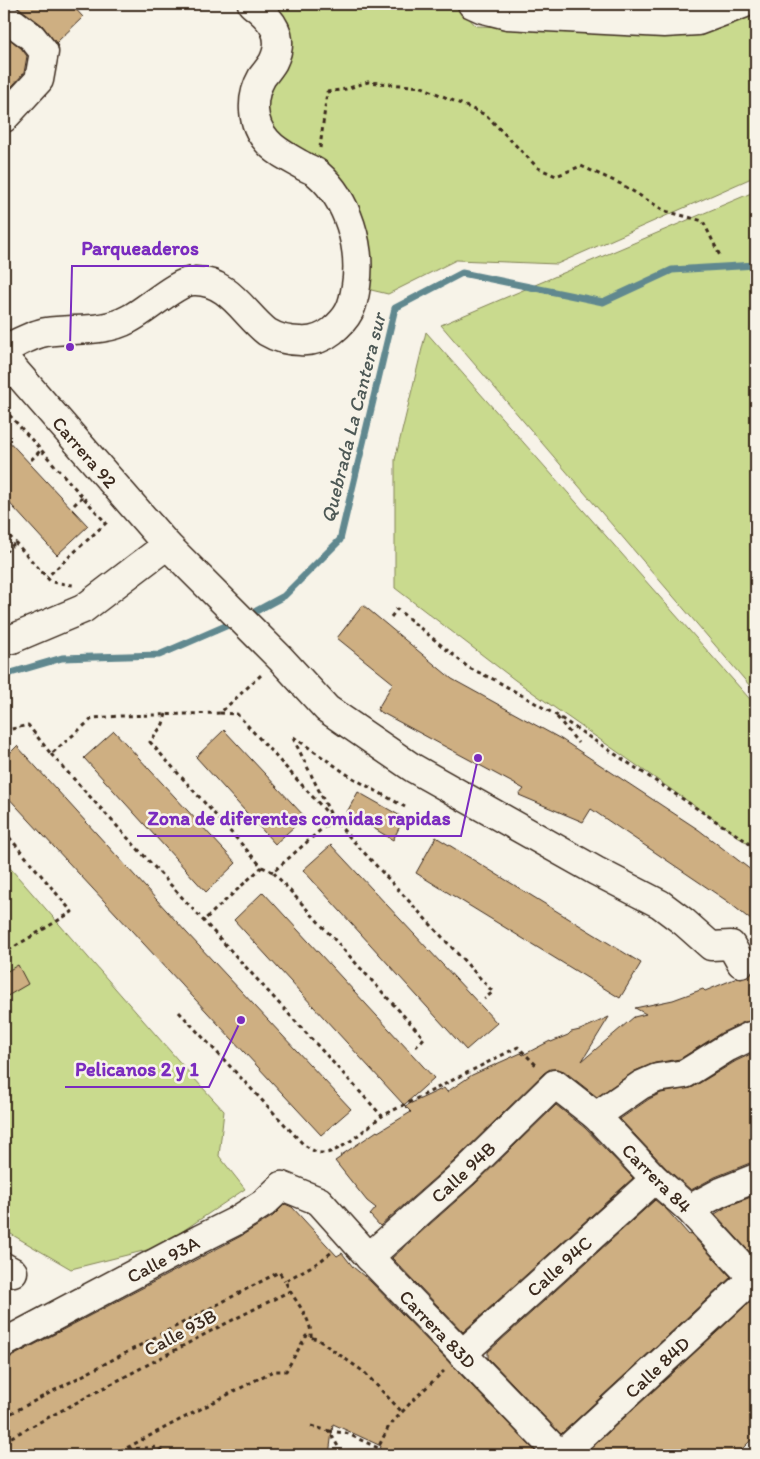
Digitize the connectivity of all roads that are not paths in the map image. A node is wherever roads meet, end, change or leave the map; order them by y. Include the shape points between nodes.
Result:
1 (252, 4) edge
2 (472, 4) edge
3 (743, 4) edge
4 (4, 16) edge
5 (4, 118) edge
6 (4, 349) edge
7 (4, 358) edge
8 (167, 545) junction
9 (4, 641) edge
10 (742, 963) dead end
11 (756, 1036) edge
12 (555, 1084) joint
13 (596, 1116) junction
14 (756, 1178) edge
15 (655, 1179) junction
16 (319, 1201) joint
17 (689, 1209) junction
18 (360, 1247) junction
19 (754, 1278) joint
20 (4, 1343) edge
21 (462, 1354) junction
22 (560, 1455) edge

1 - 6 street via 275,26 278,37 278,49 262,79 253,113 267,141 282,154 318,173 335,192 349,218 358,266 347,317 324,337 309,342 282,339 268,332 219,287 206,281 192,280 128,320 108,327 44,332
2 - 3 street via 507,15 664,23 698,22
4 - 5 street via 32,37 44,52 39,80
7 - 8 street, Carrera 92
8 - 9 street via 83,609
8 - 10 street, Carrera 92 via 327,709 413,768 660,904 711,946 731,945
11 - 13 street via 728,1047 685,1074 657,1078 641,1085
12 - 13 street, Carrera 84
12 - 18 street, Calle 94B via 464,1173
13 - 15 street, Carrera 84
14 - 17 street
15 - 17 street, Carrera 84
15 - 21 street, Calle 94C
16 - 18 street, Carrera 83D
16 - 20 street, Calle 93A via 282,1186 264,1203 234,1222
17 - 19 street, Carrera 84
18 - 21 street, Carrera 83D
19 - 22 street, Calle 84D
21 - 22 street, Carrera 83D

